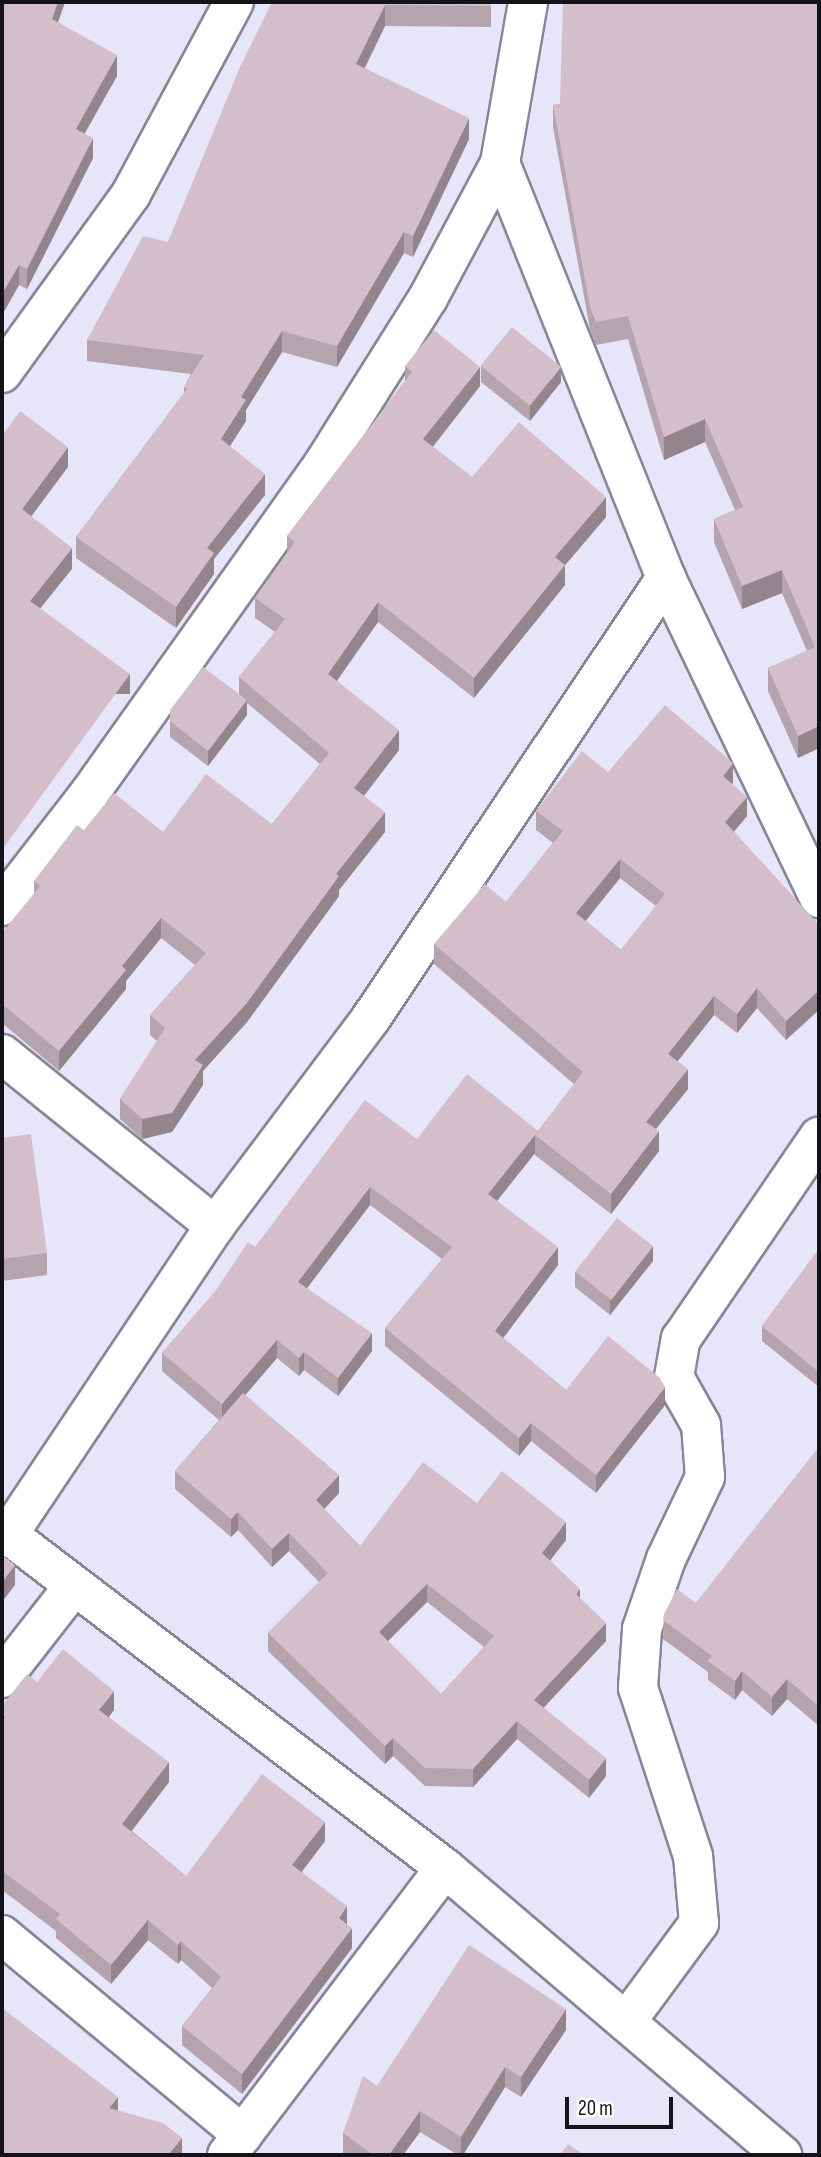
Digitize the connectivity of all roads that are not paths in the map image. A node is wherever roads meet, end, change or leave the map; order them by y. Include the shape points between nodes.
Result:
1 (234, 2) edge
2 (528, 2) edge
3 (500, 163) junction
4 (2, 373) edge
5 (666, 578) junction
6 (819, 898) edge
7 (2, 906) edge
8 (2, 1054) edge
9 (819, 1137) edge
10 (215, 1226) junction
11 (5, 1532) edge
12 (73, 1587) junction
13 (2, 1678) edge
14 (445, 1868) junction
15 (2, 1934) edge
16 (626, 2022) junction
17 (235, 2145) edge
18 (782, 2155) edge

1 - 4 street via 131,194
2 - 3 street
3 - 5 street
3 - 7 street via 428,298 324,463 89,794
5 - 6 street
5 - 10 street via 371,1018
8 - 10 street
9 - 16 street via 681,1339 674,1377 701,1425 705,1477 666,1559 642,1629 638,1688 693,1856 699,1923
10 - 11 street
11 - 12 street
12 - 13 street
12 - 14 street
14 - 16 street
14 - 17 street
15 - 17 street
16 - 18 street

